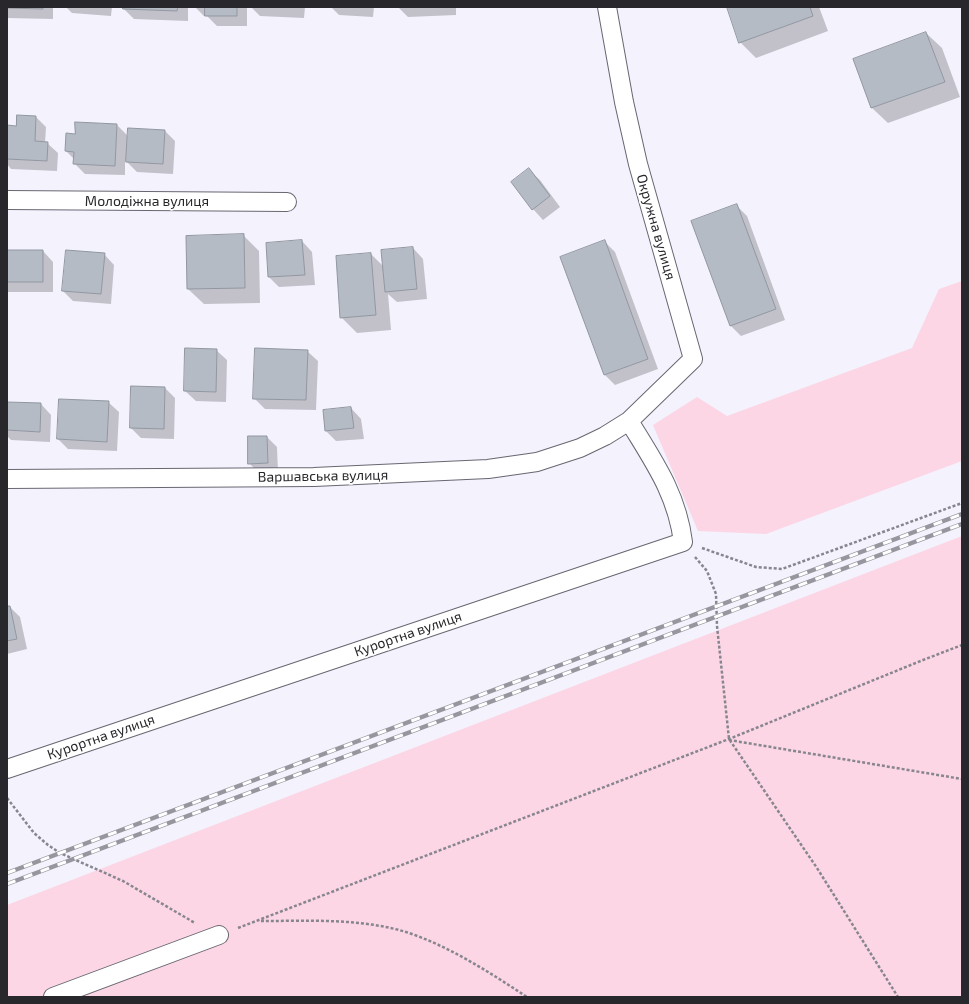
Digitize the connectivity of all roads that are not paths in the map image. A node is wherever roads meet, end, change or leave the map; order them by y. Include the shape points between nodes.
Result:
1 (607, 7) edge
2 (7, 200) edge
3 (287, 202) dead end
4 (629, 422) junction
5 (7, 479) edge
6 (7, 769) edge
7 (219, 935) road end
8 (53, 997) edge

1 - 4 street, Окружна вулиця via 638,164 693,359
2 - 3 street, Молодіжна вулиця
4 - 5 street, Варшавська вулиця via 580,448 537,462 488,469 314,477
4 - 6 street, Курортна вулиця via 674,499 683,542
7 - 8 street

